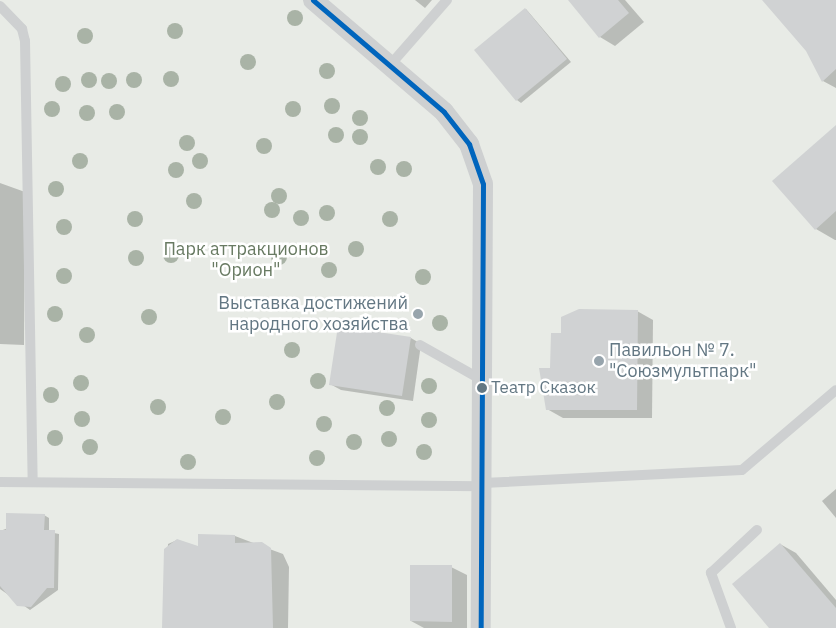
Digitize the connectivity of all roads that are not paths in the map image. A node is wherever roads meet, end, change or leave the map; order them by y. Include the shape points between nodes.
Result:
1 (313, 0) edge
2 (447, 0) edge
3 (0, 6) edge
4 (390, 64) junction
5 (420, 345) dead end
6 (484, 382) junction
7 (836, 390) edge
8 (0, 482) edge
9 (33, 482) junction
10 (483, 484) junction
11 (757, 530) dead end
12 (481, 628) edge
13 (731, 628) edge

1 - 4 street
2 - 4 lane
3 - 9 lane via 22,29 25,41
4 - 6 street via 451,119 478,164 486,221
5 - 6 lane
6 - 10 street
7 - 10 lane via 742,470
8 - 9 lane
9 - 10 lane
10 - 12 street
11 - 13 lane via 711,573

